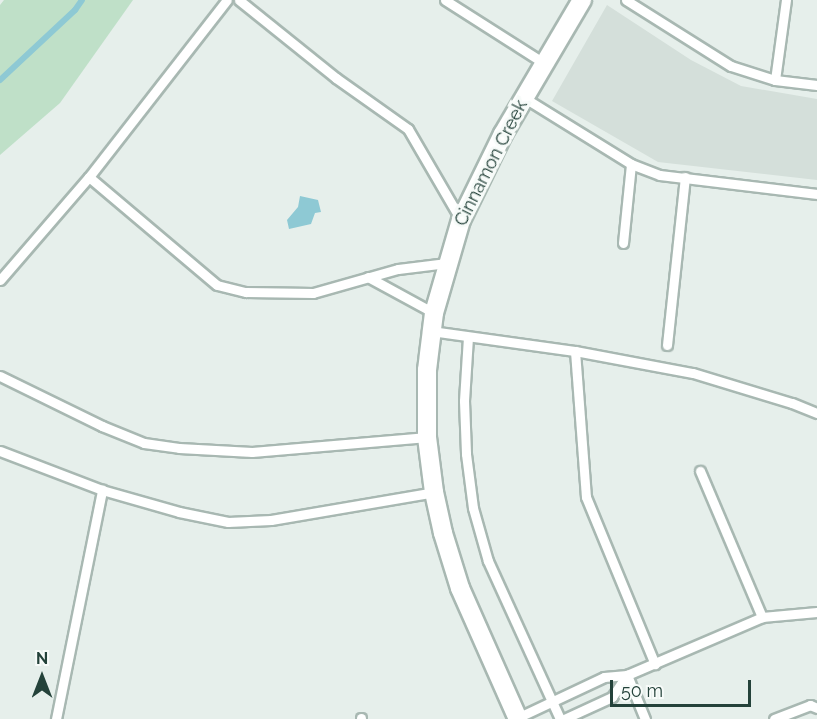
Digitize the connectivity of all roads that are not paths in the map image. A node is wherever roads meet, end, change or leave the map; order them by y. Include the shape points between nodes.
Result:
1 (227, 0) edge
2 (239, 0) edge
3 (445, 0) edge
4 (582, 0) edge
5 (626, 0) edge
6 (786, 0) edge
7 (544, 63) junction
8 (775, 80) junction
9 (817, 85) edge
10 (523, 97) junction
11 (631, 164) junction
12 (89, 177) junction
13 (685, 177) junction
14 (817, 194) edge
15 (460, 220) junction
16 (623, 243) dead end
17 (447, 263) junction
18 (368, 277) junction
19 (0, 280) edge
20 (434, 312) junction
21 (431, 331) junction
22 (468, 337) junction
23 (667, 345) dead end
24 (575, 351) junction
25 (0, 376) edge
26 (817, 414) edge
27 (427, 438) junction
28 (0, 450) edge
29 (700, 471) dead end
30 (102, 490) junction
31 (434, 492) junction
32 (817, 612) edge
33 (762, 617) junction
34 (655, 664) junction
35 (627, 675) junction
36 (551, 701) junction
37 (817, 708) edge
38 (518, 718) edge
39 (56, 719) edge
40 (560, 719) edge
41 (564, 719) edge
42 (645, 719) edge
43 (774, 719) edge

1 - 12 lane
2 - 15 lane via 336,78 408,129
3 - 7 lane
4 - 7 street, Cinnamon Creek
5 - 8 lane via 731,66
6 - 8 lane
7 - 10 street, Cinnamon Creek
8 - 9 lane
10 - 11 lane
10 - 15 street, Cinnamon Creek
11 - 13 lane via 660,175
11 - 16 lane
12 - 18 lane via 217,285 246,292 312,293
12 - 19 lane
13 - 14 lane
13 - 23 lane
15 - 17 street, Cinnamon Creek
17 - 18 lane via 399,268
17 - 20 street, Cinnamon Creek
18 - 20 lane
20 - 21 street, Cinnamon Creek
21 - 22 lane
21 - 27 street, Cinnamon Creek
22 - 24 lane
22 - 36 lane via 464,401 473,508 488,561
24 - 26 lane via 693,373
24 - 34 lane via 586,497
25 - 27 lane via 144,443 178,448 252,452
27 - 31 street, Cinnamon Creek
28 - 30 lane
29 - 33 lane
30 - 31 lane via 228,522 271,520
30 - 39 lane
31 - 38 street, Cinnamon Creek via 460,588
32 - 33 lane
33 - 34 lane
34 - 35 lane
35 - 36 lane via 604,677
35 - 41 lane via 612,697
35 - 42 lane
36 - 38 lane
36 - 40 lane
37 - 43 lane via 810,705

